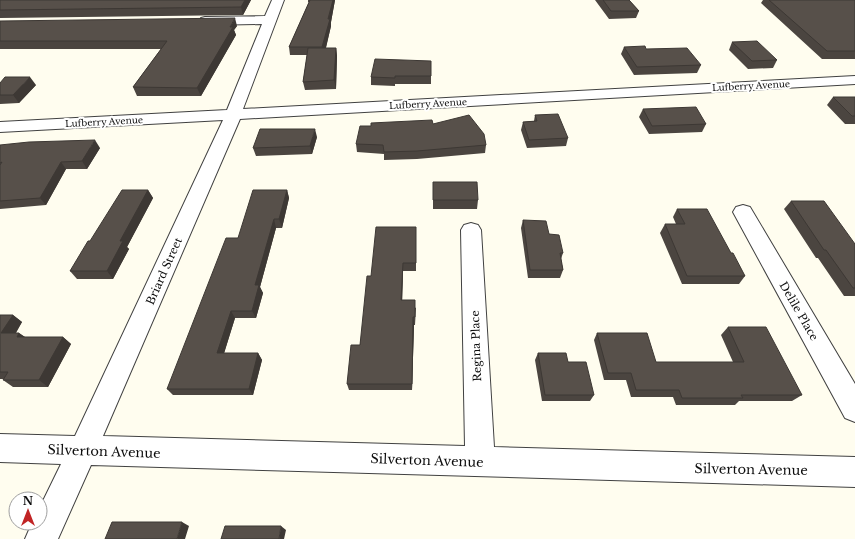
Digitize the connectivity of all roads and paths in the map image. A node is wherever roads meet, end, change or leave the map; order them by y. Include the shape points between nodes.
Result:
1 (278, 0) edge
2 (270, 20) junction
3 (191, 21) edge
4 (855, 81) edge
5 (234, 115) junction
6 (0, 127) edge
7 (743, 212) dead end
8 (471, 230) dead end
9 (855, 409) edge
10 (0, 448) edge
11 (83, 450) junction
12 (480, 462) junction
13 (855, 472) edge
14 (41, 539) edge

1 - 2 street, Briard Street
2 - 3 street
2 - 5 street, Briard Street
4 - 5 street, Lufberry Avenue
5 - 6 street, Lufberry Avenue
5 - 11 street, Briard Street
7 - 9 street, Delile Place
8 - 12 street, Regina Place
10 - 11 street, Silverton Avenue
11 - 12 street, Silverton Avenue
11 - 14 street, Briard Street
12 - 13 street, Silverton Avenue

